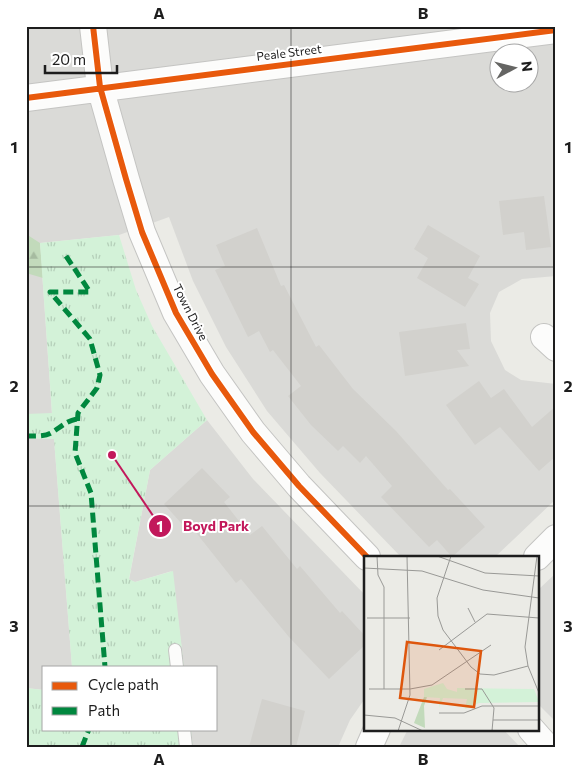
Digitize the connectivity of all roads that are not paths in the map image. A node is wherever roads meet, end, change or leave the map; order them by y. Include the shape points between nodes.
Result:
1 (93, 26) edge
2 (556, 30) edge
3 (100, 87) junction
4 (26, 98) edge
5 (556, 538) edge
6 (366, 556) edge
7 (537, 556) edge
8 (175, 650) dead end
9 (177, 666) edge
10 (184, 730) edge
11 (377, 730) edge
12 (532, 730) edge
13 (186, 747) edge
14 (369, 747) edge
15 (547, 747) edge

1 - 3 street, Town Drive
2 - 3 street, Peale Street
3 - 4 street, Peale Street
3 - 6 street, Town Drive via 142,232 176,313 212,374 253,432
5 - 7 street
8 - 9 lane
10 - 13 lane
11 - 14 street
12 - 15 street

